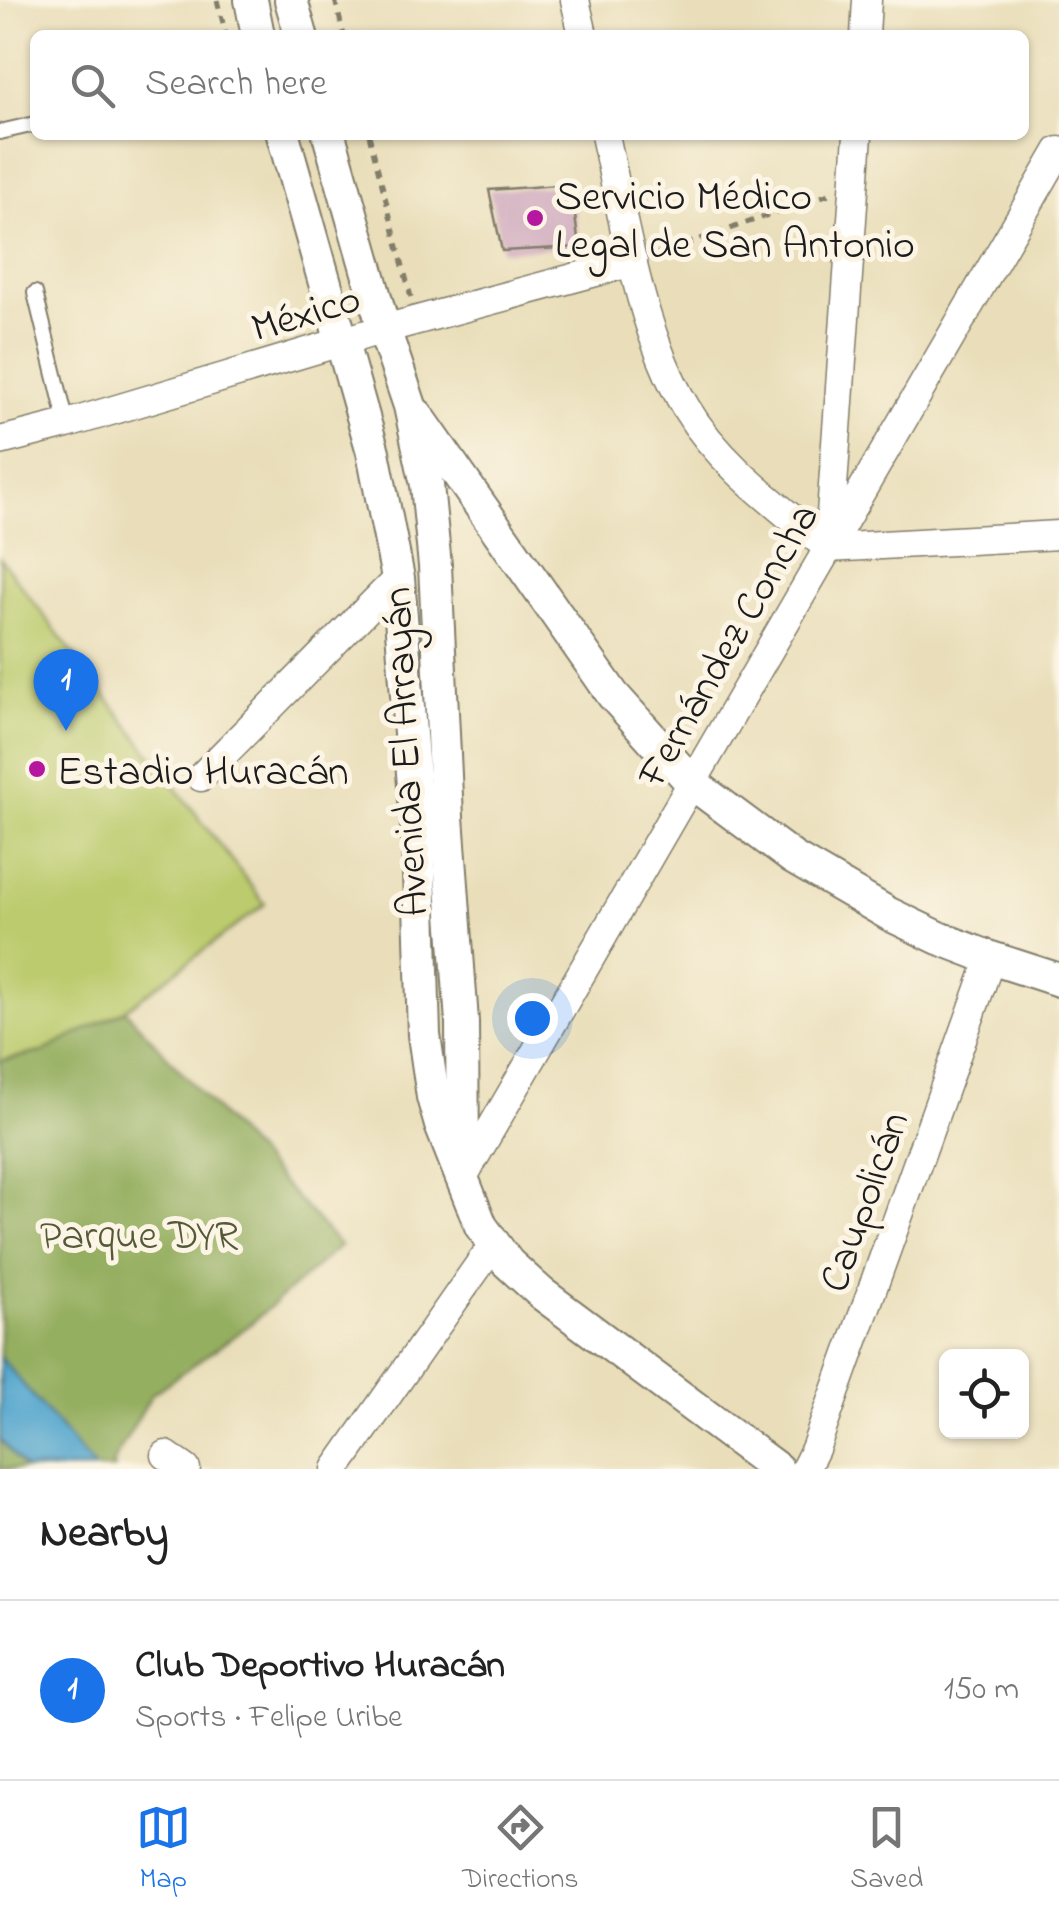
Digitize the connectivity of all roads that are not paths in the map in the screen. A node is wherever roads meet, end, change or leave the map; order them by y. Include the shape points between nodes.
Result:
1 (251, 0) edge
2 (291, 0) edge
3 (575, 0) edge
4 (867, 0) edge
5 (257, 30) edge
6 (300, 30) edge
7 (581, 30) edge
8 (865, 30) edge
9 (30, 125) edge
10 (0, 132) edge
11 (285, 140) edge
12 (330, 140) edge
13 (606, 140) edge
14 (858, 140) edge
15 (1059, 151) edge
16 (633, 262) junction
17 (35, 293) dead end
18 (384, 330) junction
19 (342, 342) junction
20 (410, 406) junction
21 (67, 424) junction
22 (0, 441) edge
23 (1059, 535) edge
24 (828, 548) junction
25 (398, 578) junction
26 (201, 777) dead end
27 (692, 783) junction
28 (991, 958) junction
29 (1059, 980) edge
30 (463, 1177) junction
31 (493, 1245) junction
32 (764, 1465) edge
33 (336, 1469) edge
34 (805, 1469) edge

1 - 5 street
2 - 6 street
3 - 7 street
4 - 8 street
9 - 10 lane
11 - 19 street, Avenida El Arrayán
12 - 18 street, Avenida El Arrayán
13 - 16 street
14 - 24 street
15 - 24 street, Fernández Concha
16 - 18 street, México
16 - 24 street via 687,410 746,480
17 - 21 lane
18 - 19 street, México
18 - 20 street, Avenida El Arrayán
19 - 20 street
19 - 21 street, México
19 - 25 street, Avenida El Arrayán
20 - 27 street via 613,695
20 - 30 street, Avenida El Arrayán via 434,539 462,1022
21 - 22 street, México
23 - 24 street
24 - 27 street, Fernández Concha
25 - 26 street
25 - 30 street, Avenida El Arrayán via 427,1066 440,1124
27 - 28 street via 840,888
27 - 30 street, Fernández Concha
28 - 29 street
28 - 34 street, Caupolicán
30 - 31 street, Avenida El Arrayán
31 - 32 street, Avenida El Arrayán via 524,1280
31 - 33 street

